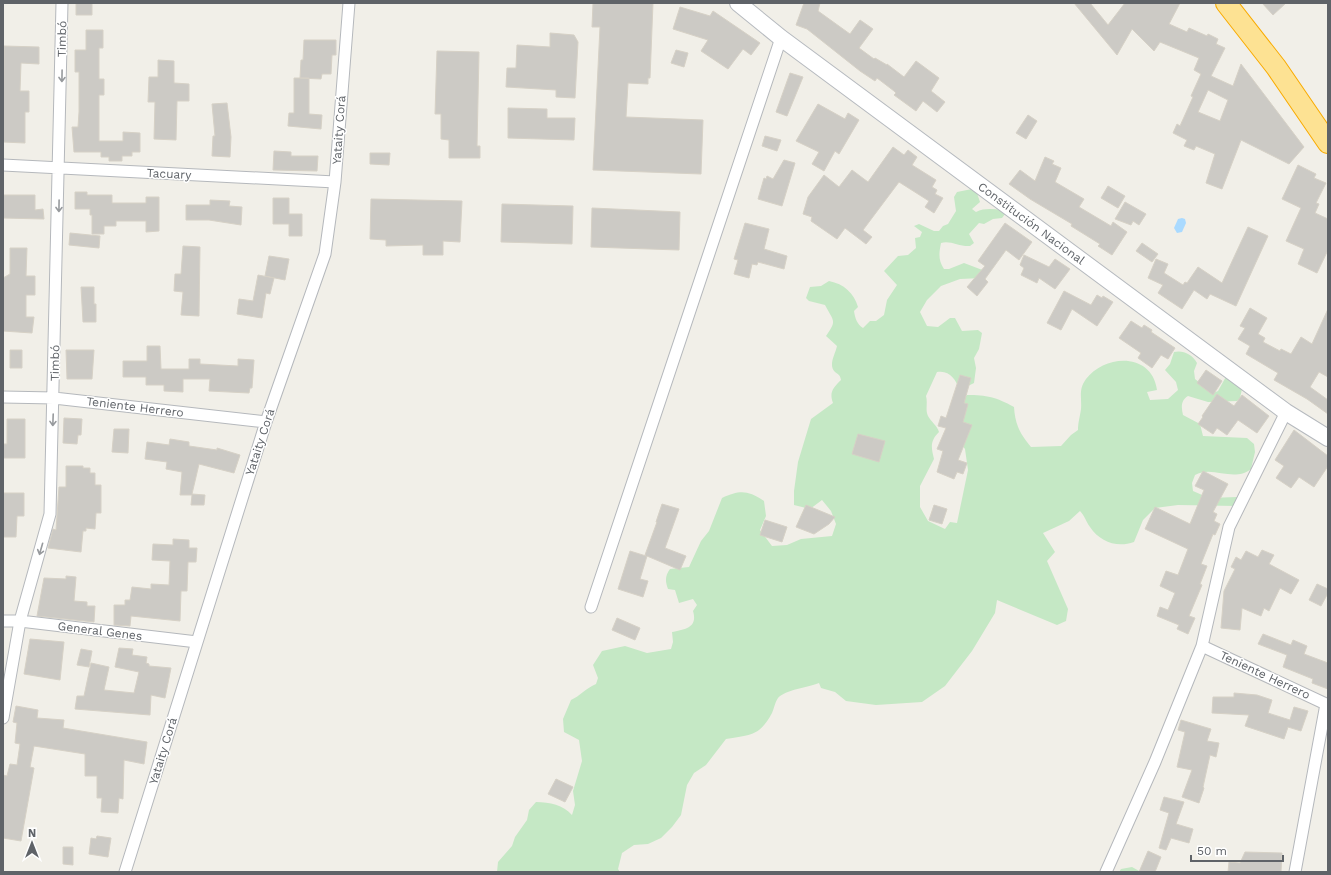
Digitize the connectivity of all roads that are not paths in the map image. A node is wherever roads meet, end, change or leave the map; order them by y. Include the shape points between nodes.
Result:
1 (62, 3) edge
2 (349, 3) edge
3 (738, 3) edge
4 (1226, 3) edge
5 (781, 38) junction
6 (1328, 142) edge
7 (3, 165) edge
8 (59, 168) junction
9 (335, 182) junction
10 (3, 397) edge
11 (54, 398) junction
12 (1286, 412) junction
13 (266, 422) junction
14 (1328, 438) edge
15 (591, 607) dead end
16 (3, 621) edge
17 (20, 621) junction
18 (197, 642) junction
19 (1202, 646) junction
20 (1327, 704) edge
21 (3, 718) edge
22 (125, 872) edge
23 (1106, 872) edge
24 (1295, 872) edge

1 -> 8 street, Timbó
2 - 9 street, Yataity Corá
3 - 5 street, Constitución Nacional
4 - 6 highway via 1276,67
5 - 12 street, Constitución Nacional
5 - 15 street
7 - 8 street, Tacuary
8 - 9 street, Tacuary
8 -> 11 street, Timbó
9 - 13 street, Yataity Corá via 326,254
10 - 11 street, Teniente Herrero
11 - 13 street, Teniente Herrero
11 -> 17 street, Timbó via 50,514
12 - 14 street, Constitución Nacional
12 - 19 street via 1229,527
13 - 18 street, Yataity Corá
16 - 17 street, General Genes
17 - 18 street, General Genes
17 - 21 street, Timbó
18 - 22 street, Yataity Corá
19 - 20 street, Teniente Herrero
19 - 23 street
20 - 24 street

